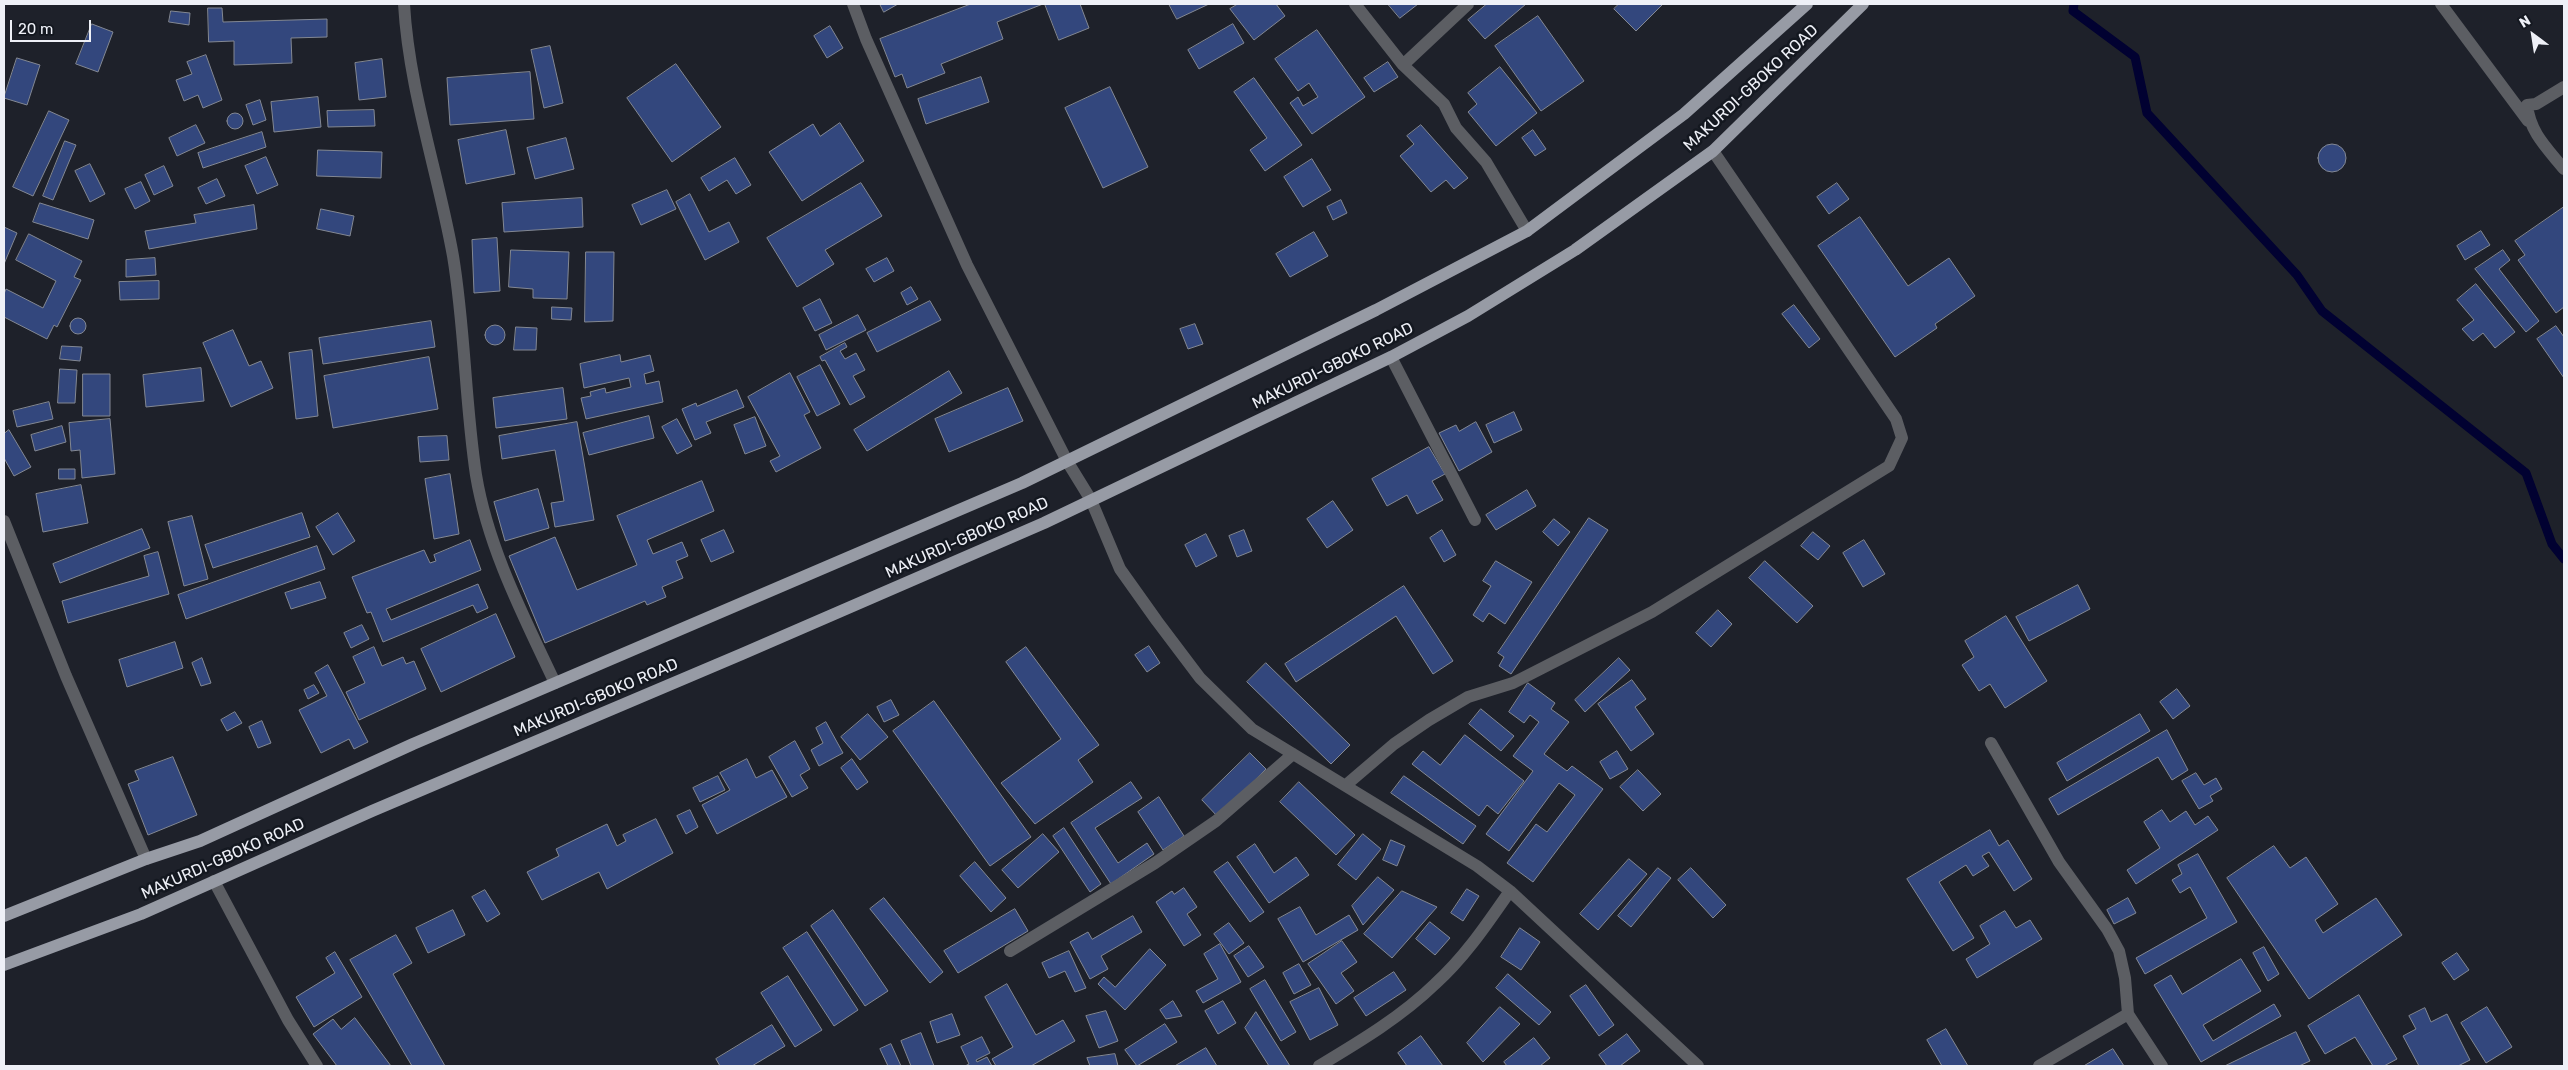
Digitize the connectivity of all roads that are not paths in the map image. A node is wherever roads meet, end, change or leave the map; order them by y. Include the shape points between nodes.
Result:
1 (404, 4) edge
2 (853, 4) edge
3 (1355, 4) edge
4 (1468, 4) edge
5 (1807, 4) edge
6 (1863, 4) edge
7 (2441, 4) edge
8 (1403, 65) junction
9 (2564, 88) edge
10 (2528, 121) junction
11 (1713, 152) junction
12 (2564, 168) edge
13 (1527, 231) junction
14 (1391, 357) junction
15 (1067, 461) junction
16 (1091, 500) junction
17 (1475, 520) dead end
18 (4, 521) edge
19 (555, 683) junction
20 (1991, 743) dead end
21 (1293, 754) junction
22 (1346, 786) junction
23 (146, 859) junction
24 (214, 881) junction
25 (1510, 891) junction
26 (4, 916) edge
27 (1010, 950) dead end
28 (4, 965) edge
29 (2128, 1014) junction
30 (317, 1066) edge
31 (1319, 1066) edge
32 (1698, 1066) edge
33 (2039, 1066) edge
34 (2162, 1066) edge

1 - 19 street via 419,107 453,257 476,476 494,542
2 - 15 street via 869,58 967,265
3 - 8 street
4 - 8 street
5 - 13 main road via 1684,114
6 - 11 main road, MAKURDI-GBOKO ROAD
7 - 10 street
8 - 13 street via 1444,104 1456,128 1486,162
9 - 10 street via 2536,104 2527,105
10 - 12 street via 2537,137
11 - 14 main road, MAKURDI-GBOKO ROAD via 1575,250 1468,316
11 - 22 street via 1896,419 1902,438 1889,466 1652,612 1513,683 1468,697 1394,744
13 - 15 main road via 1376,310
14 - 16 main road, MAKURDI-GBOKO ROAD
14 - 17 street
15 - 16 street
15 - 19 main road
16 - 21 street via 1120,569 1200,678 1252,729
16 - 24 main road, MAKURDI-GBOKO ROAD
18 - 23 street via 66,676
19 - 23 main road via 200,841
20 - 29 street via 2059,862 2119,951
21 - 22 street
21 - 27 street via 1193,837
22 - 25 street via 1477,866
23 - 26 main road
24 - 28 main road, MAKURDI-GBOKO ROAD via 140,914
24 - 30 street via 288,1020
25 - 31 street via 1475,942 1435,985 1367,1037
25 - 32 street
29 - 33 street
29 - 34 street

